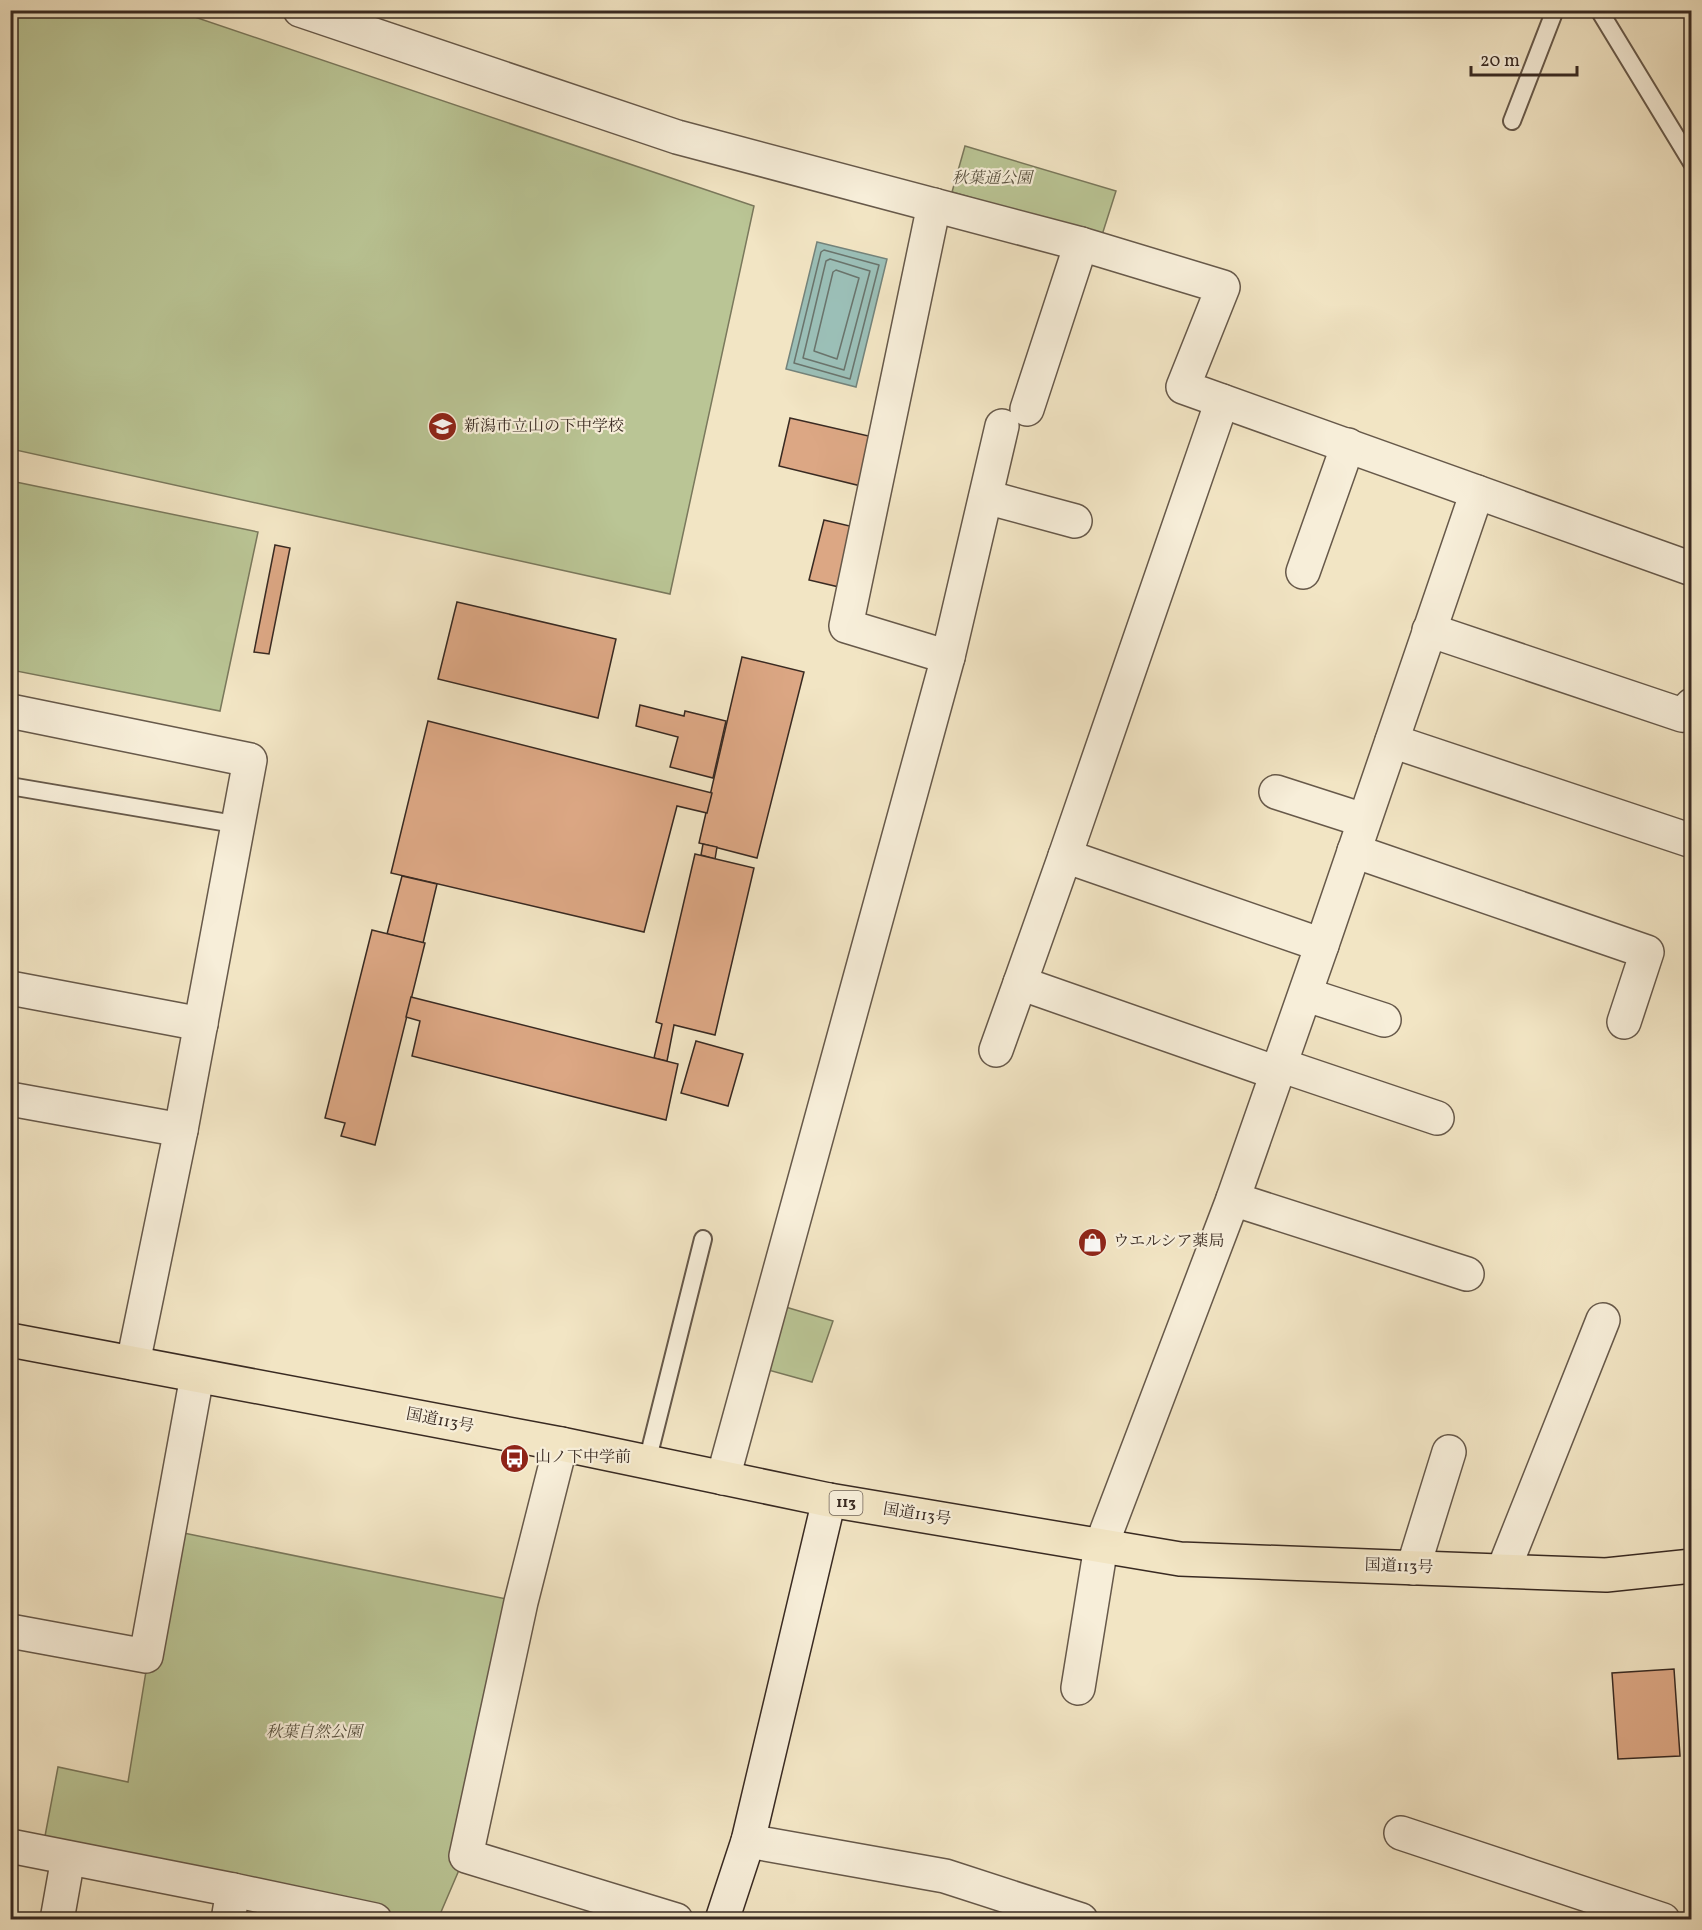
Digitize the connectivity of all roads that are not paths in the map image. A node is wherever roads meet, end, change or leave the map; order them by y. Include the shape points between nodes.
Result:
1 (300, 10) edge
2 (1555, 10) edge
3 (1599, 10) edge
4 (1512, 121) dead end
5 (1692, 163) edge
6 (934, 205) junction
7 (1081, 244) junction
8 (1222, 401) junction
9 (1348, 445) junction
10 (1477, 492) junction
11 (986, 497) junction
12 (1075, 521) dead end
13 (1692, 569) edge
14 (1303, 572) dead end
15 (1429, 630) junction
16 (948, 657) junction
17 (1692, 705) edge
18 (10, 711) edge
19 (1392, 741) junction
20 (10, 786) edge
21 (1276, 792) dead end
22 (240, 825) junction
23 (1358, 835) junction
24 (1692, 841) edge
25 (1065, 856) junction
26 (1322, 945) junction
27 (1020, 983) junction
28 (10, 988) edge
29 (1307, 994) junction
30 (1384, 1020) dead end
31 (1624, 1022) dead end
32 (201, 1024) junction
33 (996, 1050) dead end
34 (1279, 1069) junction
35 (10, 1099) edge
36 (1437, 1118) dead end
37 (181, 1130) junction
38 (1233, 1199) junction
39 (703, 1239) dead end
40 (1467, 1274) dead end
41 (1603, 1320) dead end
42 (10, 1340) edge
43 (133, 1363) junction
44 (197, 1376) junction
45 (561, 1444) junction
46 (1449, 1452) dead end
47 (648, 1462) junction
48 (723, 1478) junction
49 (828, 1500) junction
50 (1101, 1546) junction
51 (1692, 1566) edge
52 (1413, 1568) junction
53 (1503, 1571) junction
54 (10, 1631) edge
55 (1078, 1688) dead end
56 (1401, 1833) dead end
57 (748, 1841) junction
58 (10, 1846) edge
59 (69, 1858) junction
60 (230, 1905) edge
61 (57, 1920) edge
62 (375, 1920) edge
63 (676, 1920) edge
64 (722, 1920) edge
65 (1081, 1920) edge
66 (1663, 1920) edge

1 - 6 street via 676,138
2 - 4 lane
3 - 5 lane
6 - 7 street
6 - 16 street via 846,626
7 - 8 street via 1223,287 1183,387
7 - 11 street
8 - 9 street
8 - 25 street
9 - 10 street
9 - 14 street
10 - 13 street
10 - 15 street
11 - 12 street
11 - 16 street
15 - 17 street via 1682,715
15 - 19 street
16 - 48 street
18 - 22 street via 250,760
19 - 23 street
19 - 24 street
20 - 22 lane
21 - 23 street
22 - 32 street
23 - 26 street
23 - 31 street via 1647,952
25 - 26 street
25 - 27 street
26 - 29 street
27 - 33 street
27 - 34 street
28 - 32 street
29 - 30 street
29 - 34 street
32 - 37 street
34 - 36 street
34 - 38 street
35 - 37 street
37 - 43 street
38 - 40 street
38 - 50 street
39 - 47 lane
41 - 53 street
42 - 43 highway, 国道113号 / 113
43 - 44 highway, 国道113号 / 113
44 - 45 highway, 国道113号 / 113
44 - 54 street via 146,1656
45 - 47 highway, 国道113号 / 113
45 - 63 street via 521,1602 466,1856
46 - 52 street
47 - 48 highway, 国道113号 / 113
48 - 49 highway, 国道113号 / 113
49 - 50 highway, 国道113号 / 113
49 - 57 street
50 - 52 highway, 国道113号 / 113 via 1180,1559
50 - 55 street
51 - 53 highway, 国道113号 / 113 via 1606,1575
52 - 53 highway, 国道113号 / 113
56 - 66 street
57 - 64 street
57 - 65 street via 945,1876
58 - 59 street
59 - 60 street
59 - 61 street
60 - 62 street

